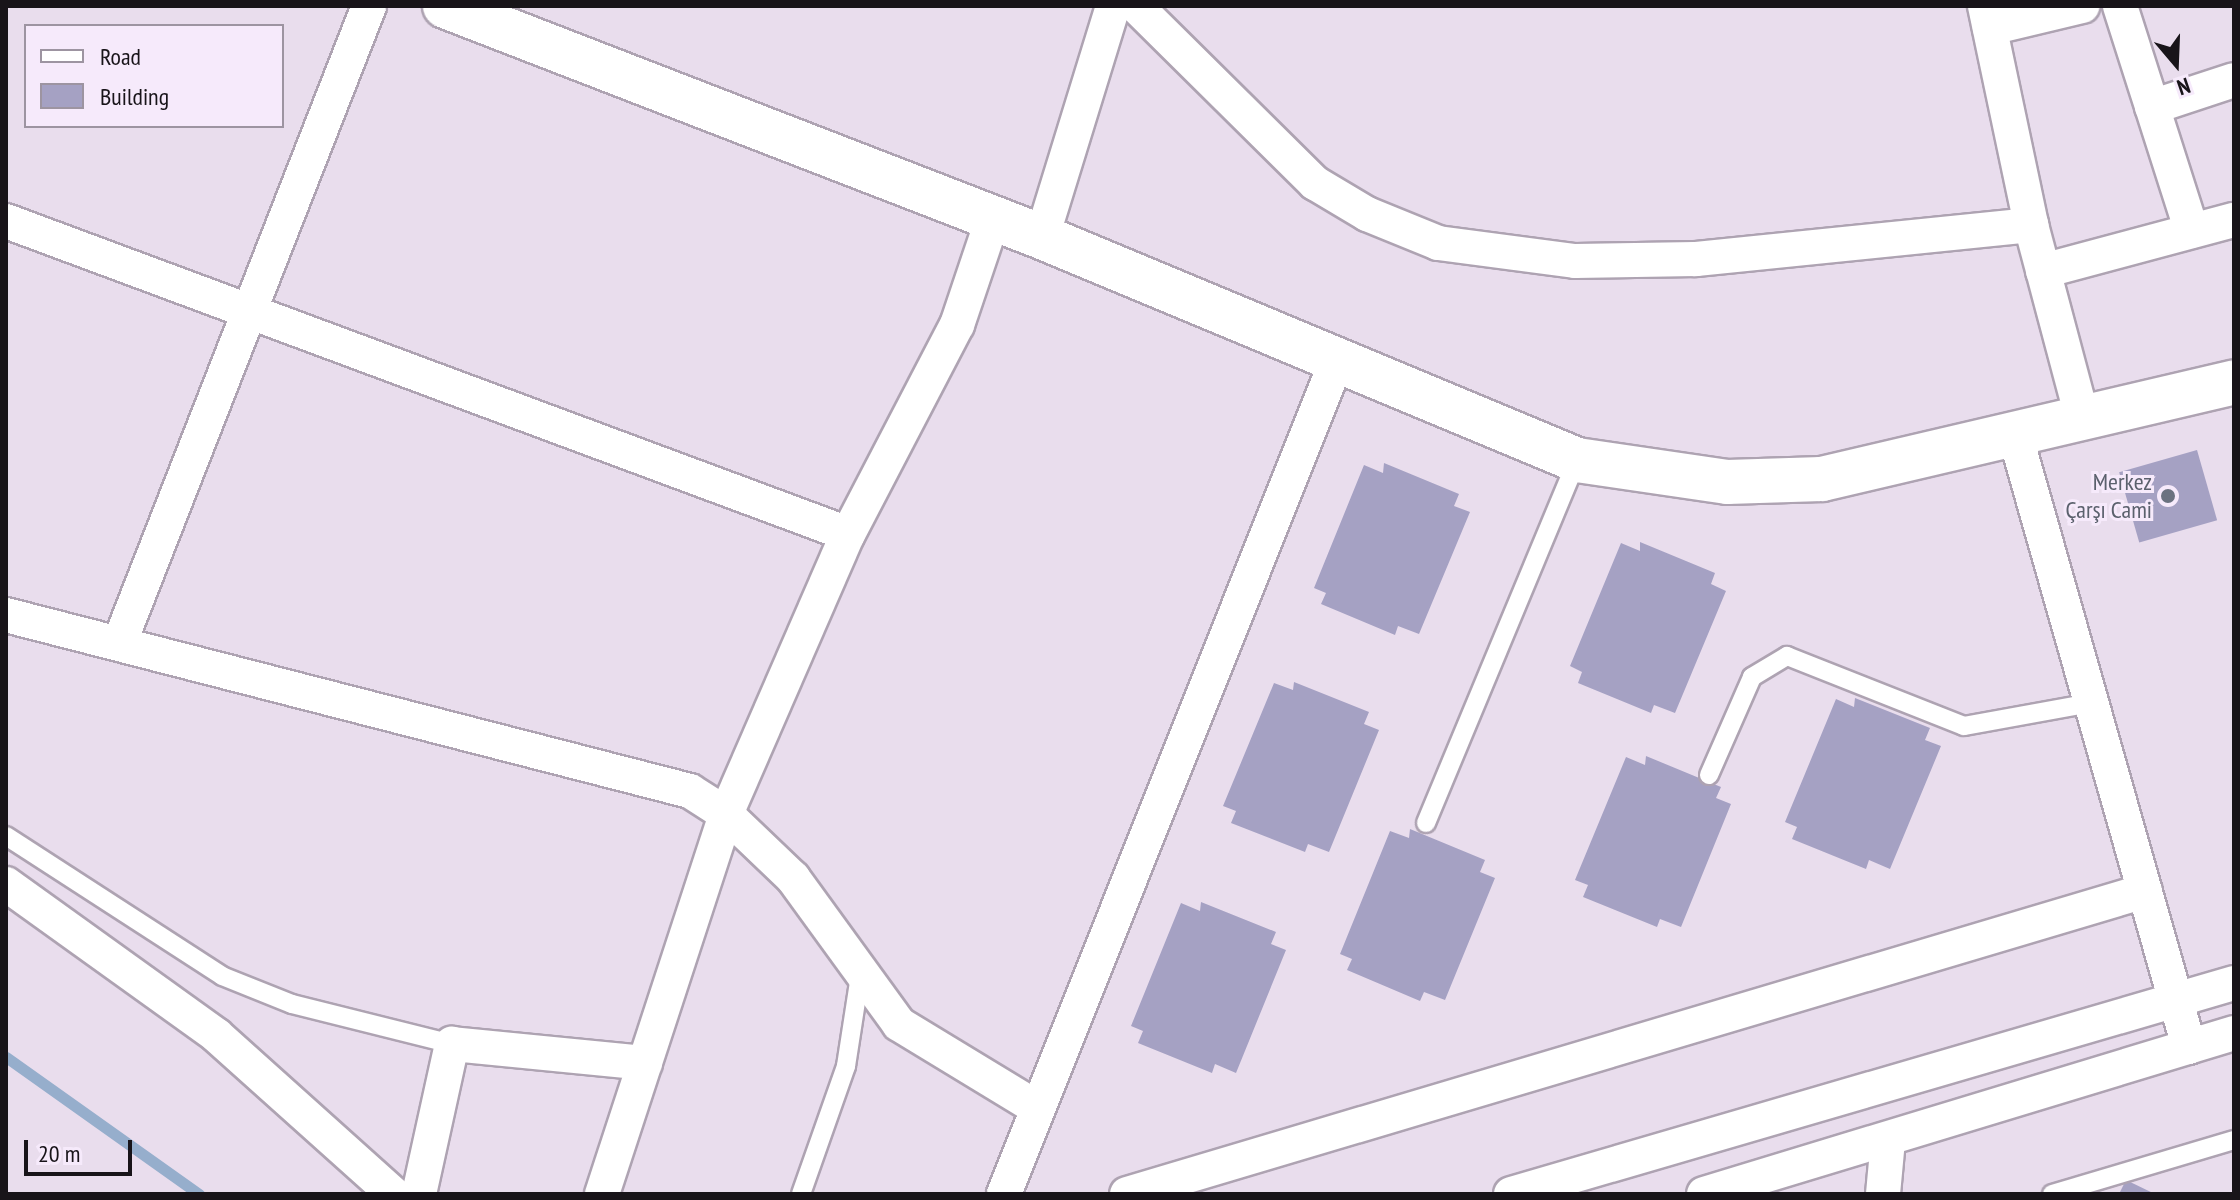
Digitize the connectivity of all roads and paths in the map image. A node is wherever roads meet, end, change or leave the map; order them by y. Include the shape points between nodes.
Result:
1 (369, 6) edge
2 (445, 6) edge
3 (1113, 6) edge
4 (1136, 6) edge
5 (2082, 6) edge
6 (2120, 6) edge
7 (1987, 17) edge
8 (2234, 80) edge
9 (2152, 107) junction
10 (993, 218) junction
11 (2234, 220) edge
12 (6, 221) edge
13 (2031, 225) junction
14 (2192, 231) junction
15 (1042, 237) junction
16 (2043, 271) junction
17 (247, 310) junction
18 (1335, 365) junction
19 (2234, 382) edge
20 (2083, 421) junction
21 (2016, 438) junction
22 (1577, 460) junction
23 (848, 534) junction
24 (6, 615) edge
25 (119, 644) junction
26 (2091, 703) junction
27 (1709, 775) dead end
28 (726, 814) junction
29 (1426, 823) dead end
30 (6, 836) edge
31 (6, 884) edge
32 (2145, 891) junction
33 (860, 976) junction
34 (2234, 983) edge
35 (2175, 1001) junction
36 (2234, 1033) edge
37 (452, 1044) junction
38 (2189, 1047) junction
39 (645, 1063) junction
40 (1037, 1108) junction
41 (1888, 1140) junction
42 (2234, 1140) edge
43 (393, 1194) edge
44 (419, 1194) edge
45 (602, 1194) edge
46 (801, 1194) edge
47 (1004, 1194) edge
48 (1127, 1194) edge
49 (1511, 1194) edge
50 (1704, 1194) edge
51 (1883, 1194) edge
52 (2052, 1194) edge

1 - 17 street
2 - 10 street
3 - 15 street
4 - 13 street via 1315,183 1367,214 1438,243 1575,261 1696,259
5 - 7 street
6 - 9 street
7 - 13 street
8 - 9 street
9 - 14 street
10 - 15 street
10 - 23 street via 957,325
11 - 14 street
12 - 17 street
13 - 16 street
14 - 16 street
15 - 18 street
16 - 20 street
17 - 23 street
17 - 25 street
18 - 22 street
18 - 40 street
19 - 20 street
20 - 21 street
21 - 22 street via 1822,479 1727,482
21 - 26 street
22 - 29 lane
23 - 28 street
24 - 25 street
25 - 28 street via 690,791
26 - 27 lane via 1964,726 1787,656 1752,677
26 - 32 street
28 - 33 street via 793,878
28 - 39 street
30 - 37 lane via 222,976 292,1004
31 - 43 street via 216,1035
32 - 35 street
32 - 48 street
33 - 40 street via 899,1024
33 - 46 lane via 846,1066
34 - 35 street
35 - 38 street
35 - 49 street
36 - 38 street
37 - 39 street
37 - 44 street
38 - 41 street
39 - 45 street
40 - 47 street
41 - 50 street
41 - 51 street
42 - 52 lane

